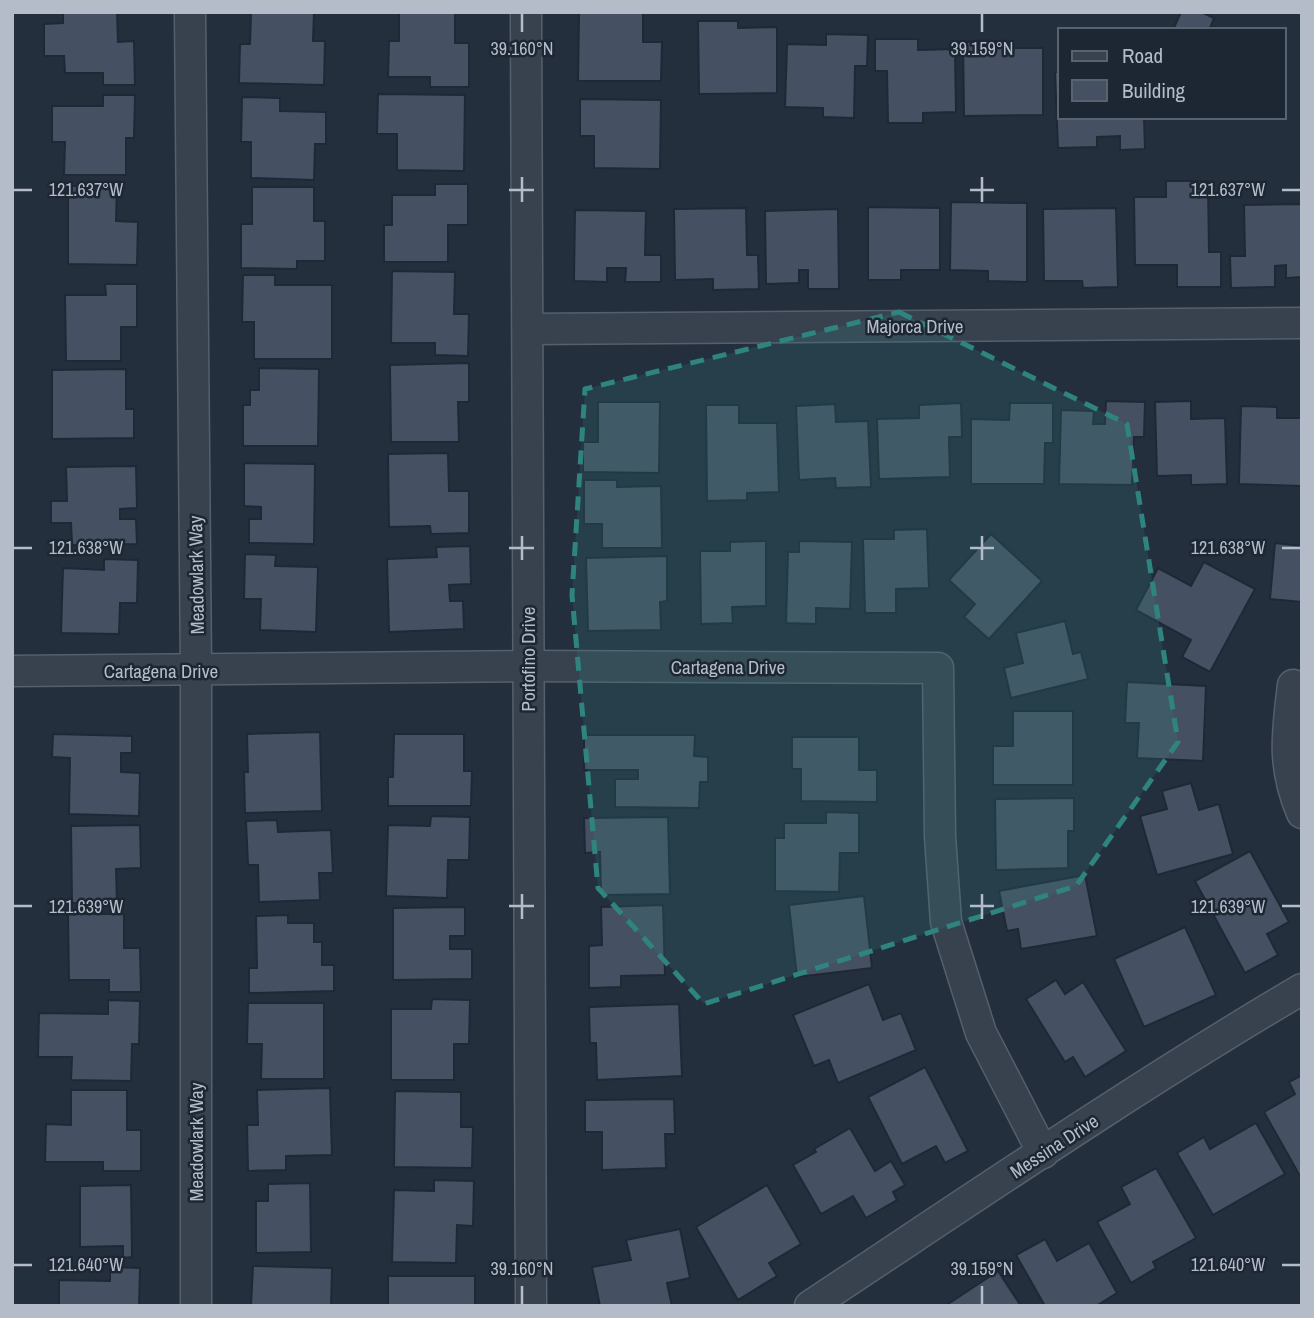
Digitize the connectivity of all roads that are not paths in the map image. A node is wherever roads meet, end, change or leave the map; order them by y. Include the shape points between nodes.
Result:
1 (190, 12) edge
2 (526, 12) edge
3 (1302, 323) edge
4 (528, 329) junction
5 (528, 666) junction
6 (12, 671) edge
7 (197, 671) junction
8 (1293, 685) dead end
9 (1302, 813) edge
10 (1302, 989) edge
11 (1043, 1153) junction
12 (197, 1306) edge
13 (531, 1306) edge
14 (810, 1306) edge

1 - 7 street, Meadowlark Way
2 - 4 street, Portofino Drive
3 - 4 street, Majorca Drive
4 - 5 street, Portofino Drive
5 - 7 street, Cartagena Drive
5 - 11 street, Cartagena Drive via 938,668 946,922 981,1033
5 - 13 street, Portofino Drive
6 - 7 street, Cartagena Drive
7 - 12 street, Meadowlark Way
8 - 9 street via 1286,743 1291,788
10 - 11 street, Messina Drive
11 - 14 street, Messina Drive

